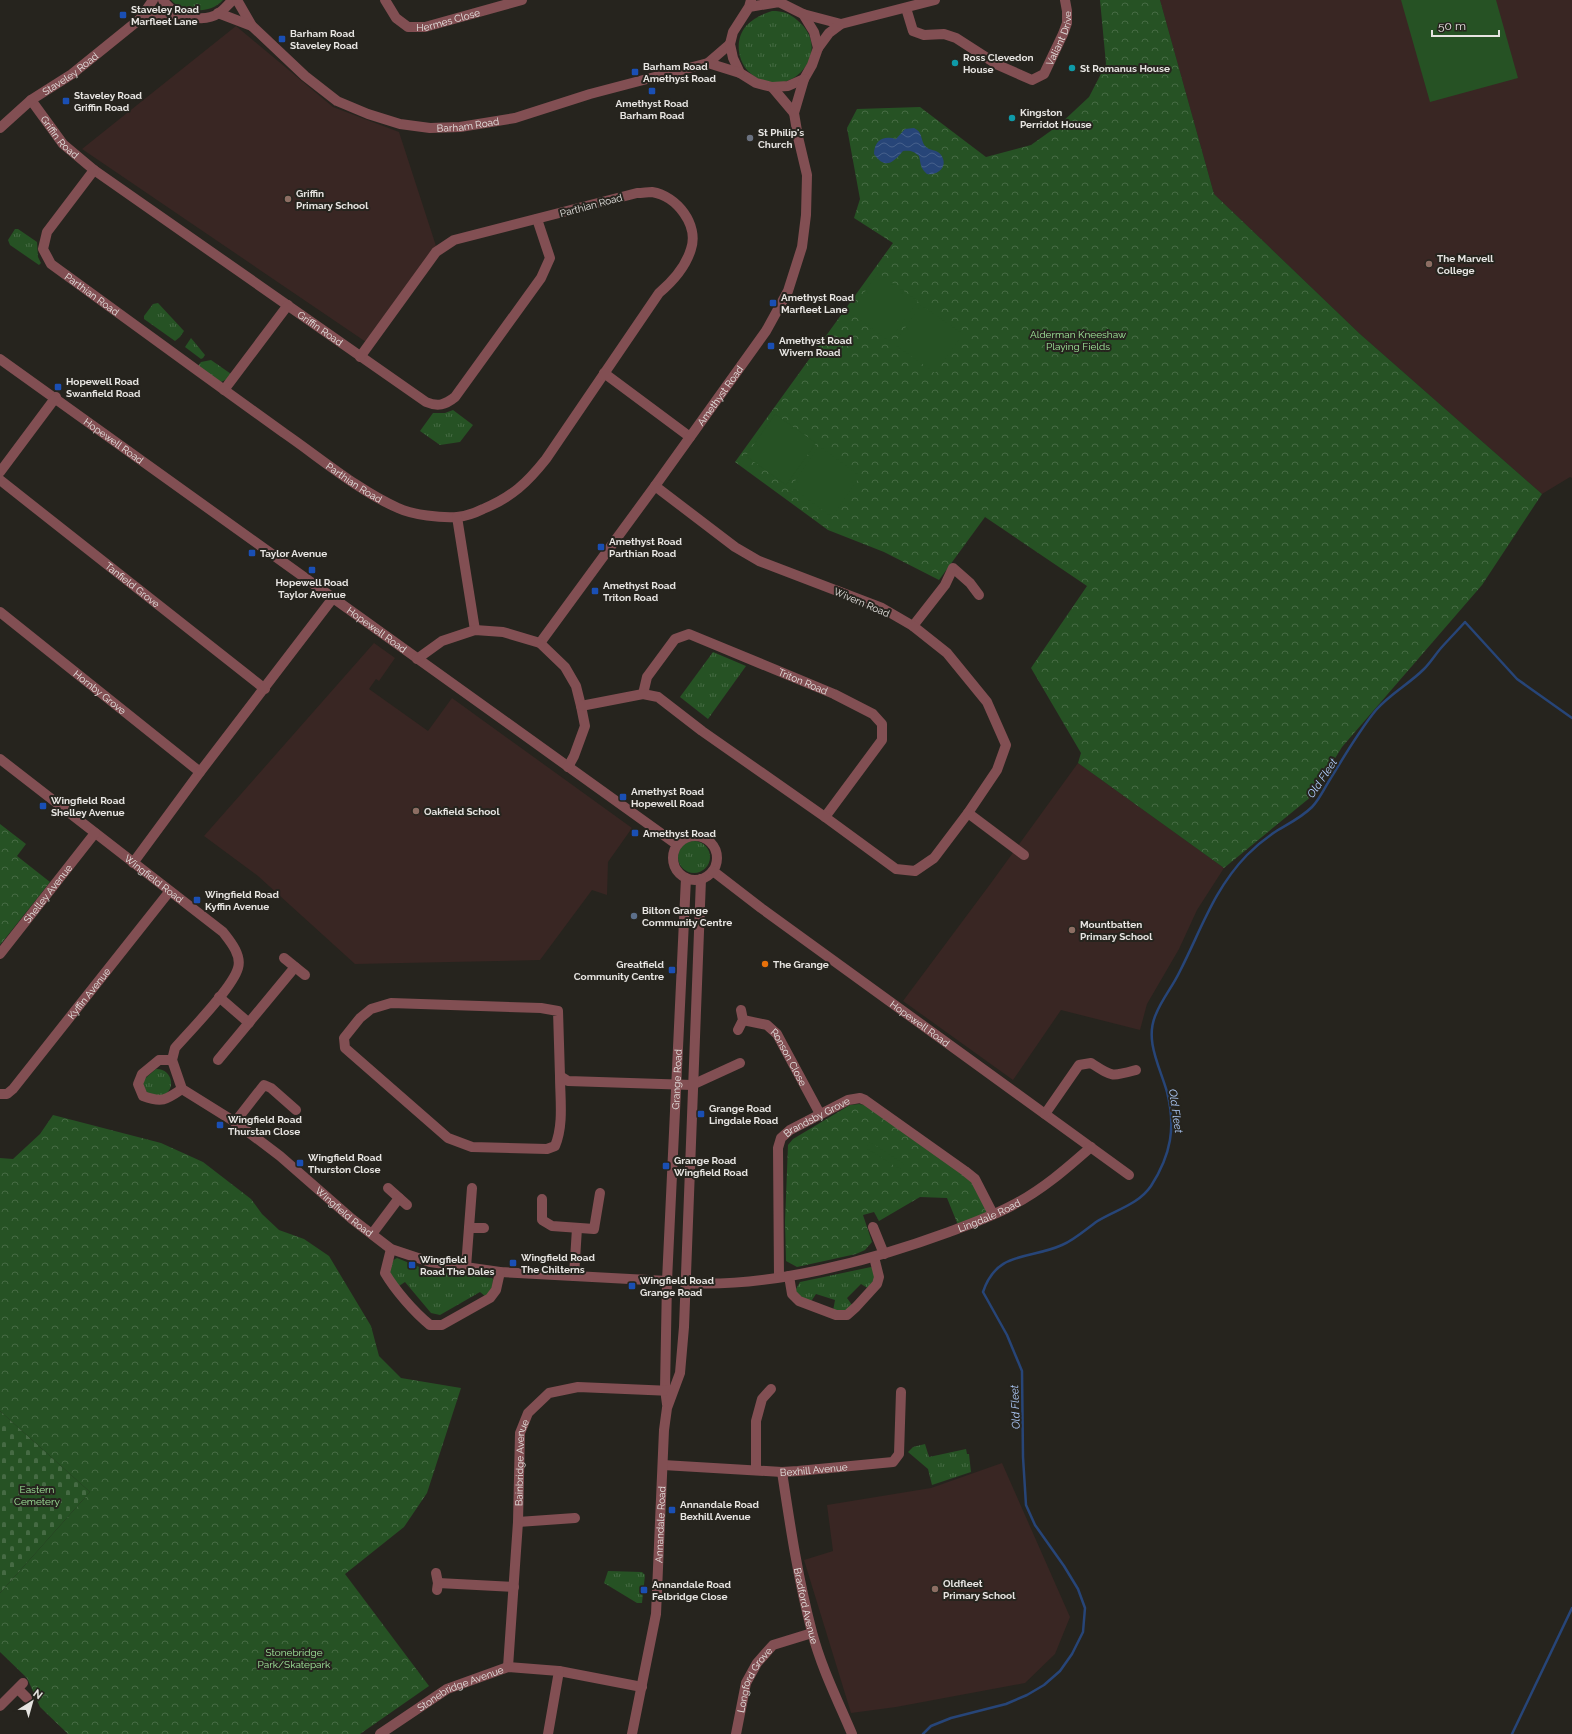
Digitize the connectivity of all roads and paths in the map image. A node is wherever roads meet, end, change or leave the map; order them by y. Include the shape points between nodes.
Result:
1 (153, 0) edge
2 (163, 0) edge
3 (233, 0) edge
4 (237, 0) edge
5 (385, 0) edge
6 (522, 0) edge
7 (935, 0) edge
8 (1065, 0) edge
9 (778, 1) edge
10 (750, 3) edge
11 (906, 8) junction
12 (218, 13) junction
13 (180, 14) junction
14 (804, 14) junction
15 (140, 19) junction
16 (841, 24) junction
17 (252, 26) junction
18 (730, 44) junction
19 (818, 48) junction
20 (708, 63) junction
21 (740, 73) junction
22 (804, 79) junction
23 (772, 88) junction
24 (31, 100) junction
25 (794, 113) junction
26 (0, 128) edge
27 (94, 170) junction
28 (537, 219) junction
29 (288, 305) junction
30 (360, 357) junction
31 (0, 359) edge
32 (604, 373) junction
33 (224, 390) junction
34 (56, 398) junction
35 (690, 437) junction
36 (0, 472) edge
37 (0, 480) edge
38 (655, 486) junction
39 (457, 517) junction
40 (979, 595) dead end
41 (333, 598) junction
42 (0, 612) edge
43 (913, 626) junction
44 (475, 630) junction
45 (540, 643) junction
46 (417, 659) junction
47 (265, 689) junction
48 (643, 694) junction
49 (581, 706) junction
50 (0, 759) edge
51 (568, 767) junction
52 (200, 772) junction
53 (968, 812) junction
54 (826, 817) junction
55 (95, 833) junction
56 (676, 844) junction
57 (1024, 855) dead end
58 (133, 863) junction
59 (713, 871) junction
60 (686, 878) junction
61 (700, 879) junction
62 (169, 892) junction
63 (0, 954) edge
64 (284, 958) dead end
65 (295, 967) junction
66 (305, 975) dead end
67 (219, 997) junction
68 (741, 1010) dead end
69 (743, 1020) junction
70 (249, 1023) junction
71 (738, 1030) dead end
72 (172, 1060) junction
73 (218, 1060) dead end
74 (740, 1063) dead end
75 (1136, 1070) dead end
76 (560, 1076) junction
77 (692, 1084) junction
78 (676, 1085) junction
79 (182, 1089) junction
80 (4, 1094) edge
81 (296, 1110) dead end
82 (820, 1114) junction
83 (1046, 1114) junction
84 (235, 1122) junction
85 (1091, 1147) junction
86 (1129, 1174) dead end
87 (388, 1188) dead end
88 (472, 1188) dead end
89 (600, 1193) dead end
90 (399, 1198) junction
91 (542, 1199) dead end
92 (407, 1205) dead end
93 (993, 1214) junction
94 (872, 1227) dead end
95 (469, 1228) junction
96 (484, 1228) dead end
97 (577, 1228) junction
98 (372, 1234) junction
99 (391, 1250) junction
100 (884, 1254) junction
101 (874, 1257) junction
102 (466, 1266) junction
103 (500, 1272) junction
104 (574, 1276) junction
105 (784, 1276) junction
106 (667, 1281) junction
107 (685, 1283) junction
108 (771, 1389) dead end
109 (670, 1390) junction
110 (901, 1392) dead end
111 (662, 1465) junction
112 (756, 1470) junction
113 (782, 1472) junction
114 (575, 1518) dead end
115 (518, 1522) junction
116 (437, 1582) dead end
117 (514, 1587) junction
118 (812, 1633) junction
119 (508, 1667) junction
120 (559, 1672) junction
121 (642, 1687) junction
122 (26, 1698) dead end
123 (0, 1706) edge
124 (380, 1734) edge
125 (548, 1734) edge
126 (632, 1734) edge
127 (736, 1734) edge
128 (852, 1734) edge

1 - 15 street, Staveley Road
2 - 13 street
3 - 12 street
4 - 17 street, Barham Road
5 - 6 street, Hermes Close via 396,18 408,27 425,27
7 - 11 street
8 - 11 street, Valiant Drive via 1067,23 1063,34 1044,74 1032,80 998,64 956,38 944,34 924,35 913,31
9 - 10 street
9 - 14 street
10 - 18 street via 732,32
11 - 16 street
12 - 13 street via 203,18
12 - 17 street, Barham Road
13 - 15 street
14 - 16 street
14 - 19 street via 814,32
15 - 24 street, Staveley Road via 72,74
16 - 19 street via 829,33
17 - 20 street, Barham Road via 305,76 338,101 394,122 430,128 460,127 515,118 590,94
18 - 20 street, Barham Road
18 - 21 street
19 - 22 street
20 - 21 street
21 - 23 street via 756,83
22 - 23 street via 788,86
22 - 25 street, Amethyst Road
23 - 25 street
24 - 26 street, Staveley Road
24 - 27 street, Griffin Road via 63,144
25 - 35 street, Amethyst Road via 807,175 806,214 802,247 788,292 766,331
27 - 29 street, Griffin Road
27 - 33 street, Parthian Road via 47,232 43,249 51,264
28 - 30 street, Parthian Road via 454,240 436,252
28 - 30 street, Griffin Road via 550,258 541,278 456,397 440,405 426,402
28 - 32 street, Parthian Road via 635,193 652,192 670,200 690,223 693,240 686,260 672,282 659,293
29 - 30 street, Griffin Road
29 - 33 street
31 - 34 street, Hopewell Road
32 - 35 street
32 - 39 street, Parthian Road via 530,479 506,498
33 - 39 street, Parthian Road via 376,497 406,511
34 - 36 street
34 - 41 street, Hopewell Road
35 - 38 street, Amethyst Road
37 - 47 street, Tanfield Grove
38 - 43 street, Wivern Road via 735,547 759,561 882,608
38 - 45 street, Amethyst Road
39 - 44 street
40 - 43 street via 953,568 945,585
41 - 46 street, Hopewell Road
41 - 47 street
42 - 52 street, Hornby Grove
43 - 53 street, Wivern Road via 947,653 987,702 1006,745 997,770
44 - 45 street via 503,632
44 - 46 street via 442,641
45 - 49 street via 565,667 576,686
46 - 51 street, Hopewell Road
47 - 52 street
48 - 49 street, Wivern Road
48 - 54 street, Wivern Road via 658,697 702,731
48 - 54 street, Triton Road via 648,677 675,639 689,634 834,694 873,714 882,724 882,740
49 - 51 street via 585,726
50 - 55 street, Wingfield Road
51 - 56 street, Hopewell Road
52 - 58 street
53 - 54 street, Wivern Road via 934,858 915,871 896,868
53 - 57 street
55 - 58 street, Wingfield Road
55 - 63 street, Shelley Avenue
56 - 59 street via 688,836 708,839 716,850 717,858
56 - 60 street via 672,857 673,864 680,875
58 - 62 street, Wingfield Road
59 - 61 street
59 - 83 street, Hopewell Road
60 - 61 street
60 - 78 street, Grange Road
61 - 77 street, Grange Road
62 - 67 street, Wingfield Road via 223,932 235,948 239,967 231,983
62 - 80 street, Kyffin Avenue via 13,1090
64 - 65 street
65 - 66 street
65 - 70 street
67 - 70 street
67 - 72 street, Wingfield Road via 175,1048
68 - 69 street
69 - 71 street
69 - 82 street, Ronson Close via 767,1025 777,1034
70 - 73 street
72 - 79 street
72 - 79 street via 159,1060 151,1065 142,1074 138,1084 143,1096 155,1101 167,1099
74 - 77 street, Grange Road
75 - 83 street via 1116,1076 1091,1064 1079,1065
76 - 76 street via 558,1011 541,1008 391,1003 371,1009 344,1038 345,1048 448,1138 472,1147 547,1149 555,1146 560,1119
76 - 78 street via 568,1081
77 - 78 street
77 - 107 street, Grange Road
78 - 106 street, Grange Road
79 - 84 street, Wingfield Road
81 - 84 street via 264,1085
82 - 93 street, Brandsby Grove via 848,1100 865,1100 975,1179
82 - 105 street, Brandsby Grove via 790,1130 781,1138 778,1148
83 - 85 street, Hopewell Road
84 - 98 street, Wingfield Road via 280,1156
85 - 86 street, Hopewell Road
85 - 93 street, Lingdale Road via 1033,1194
87 - 90 street
88 - 95 street
89 - 97 street via 594,1229
90 - 92 street
90 - 98 street
91 - 97 street via 542,1220 552,1226
93 - 100 street, Lingdale Road
94 - 100 street
95 - 96 street
95 - 102 street
97 - 104 street
98 - 99 street, Wingfield Road
99 - 102 street, Wingfield Road via 430,1262
99 - 103 street via 385,1273 420,1318 430,1325 442,1325 490,1298 496,1290
100 - 101 street, Lingdale Road
101 - 105 street, Lingdale Road
101 - 105 street via 880,1277 877,1284 847,1315 836,1315 799,1301 792,1294
102 - 103 street, Wingfield Road
103 - 104 street, Wingfield Road
104 - 106 street, Wingfield Road
105 - 107 street, Lingdale Road via 750,1282
106 - 109 street, Annandale Road
107 - 109 street, Annandale Road via 680,1373
108 - 112 street via 762,1399 756,1421
109 - 111 street, Annandale Road
109 - 115 street, Bainbridge Avenue via 578,1386 549,1393 528,1413 520,1433
110 - 113 street, Bexhill Avenue via 899,1454 893,1462
111 - 112 street, Bexhill Avenue
111 - 121 street, Annandale Road via 656,1614
112 - 113 street, Bexhill Avenue
113 - 118 street, Bradford Avenue via 803,1599
114 - 115 street
115 - 117 street, Bainbridge Avenue
116 - 117 street
117 - 119 street, Bainbridge Avenue
118 - 127 street, Longford Grove via 774,1645 757,1663 746,1683
118 - 128 street, Bradford Avenue
119 - 120 street, Stonebridge Avenue
119 - 124 street, Stonebridge Avenue via 447,1689
120 - 121 street, Stonebridge Avenue
120 - 125 street
121 - 126 street, Annandale Road
122 - 123 street via 21,1686

